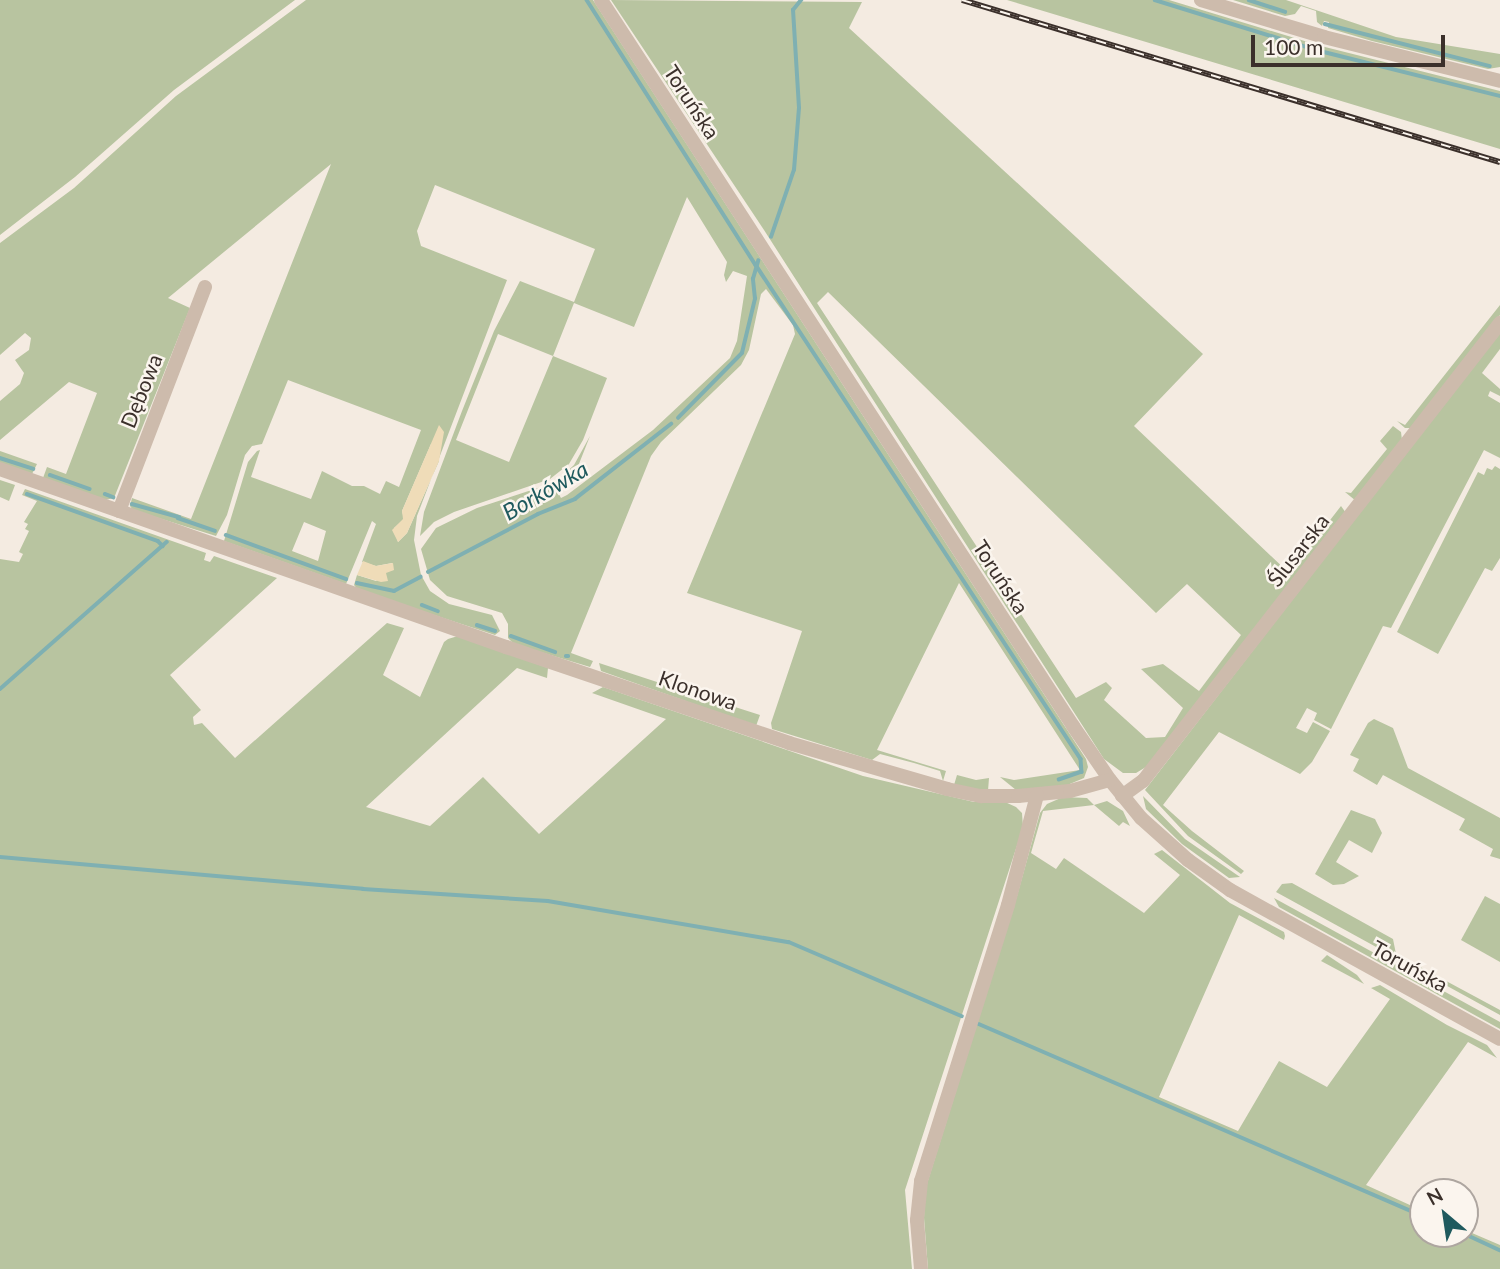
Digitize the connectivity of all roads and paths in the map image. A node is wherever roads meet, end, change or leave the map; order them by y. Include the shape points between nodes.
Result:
1 (601, 0) edge
2 (1201, 0) edge
3 (1500, 81) edge
4 (205, 287) dead end
5 (1500, 323) edge
6 (0, 469) edge
7 (119, 511) junction
8 (1110, 780) junction
9 (1037, 795) junction
10 (1122, 796) junction
11 (1500, 1039) edge
12 (920, 1269) edge

1 - 8 street, Toruńska
2 - 3 street via 1324,37
4 - 7 street, Dębowa
5 - 10 street, Ślusarska via 1152,770
6 - 7 street, Klonowa
7 - 9 street, Klonowa via 813,750 962,793
8 - 9 street, Klonowa
8 - 10 street, Toruńska
9 - 12 street via 1008,905 921,1181 917,1220
10 - 11 street, Toruńska via 1164,840 1230,890

